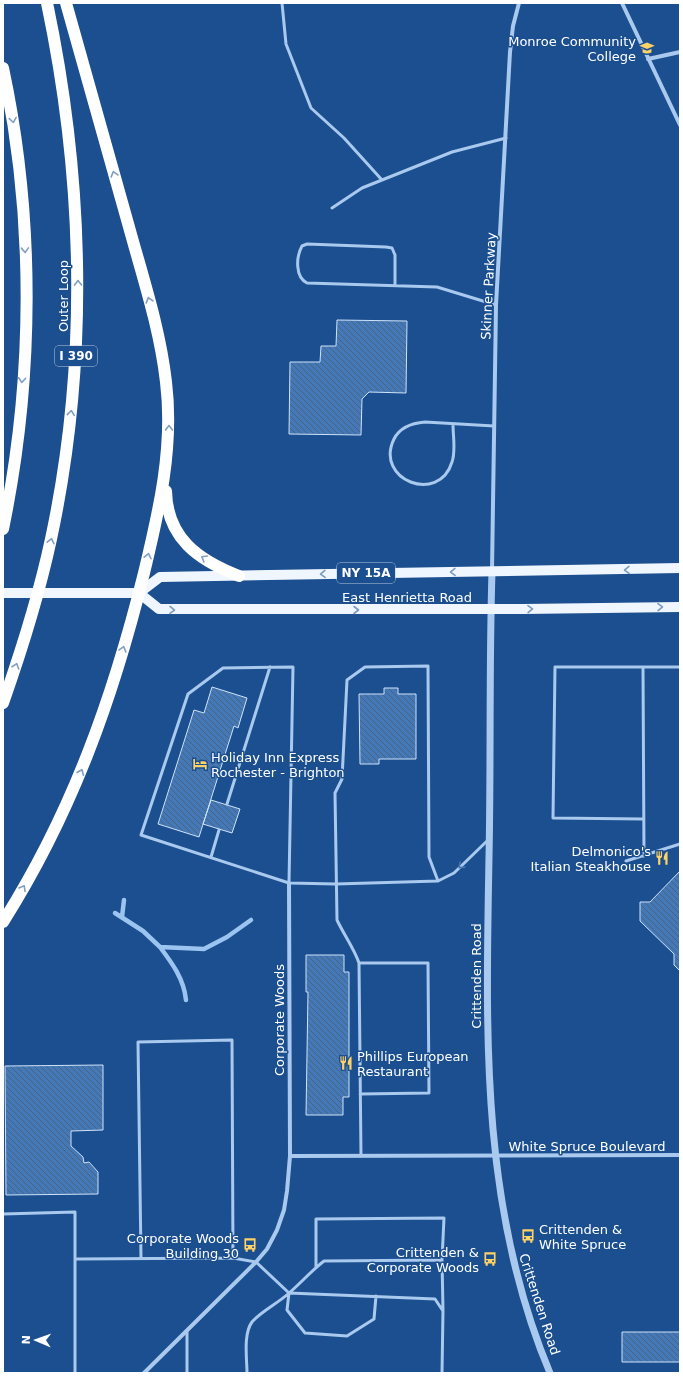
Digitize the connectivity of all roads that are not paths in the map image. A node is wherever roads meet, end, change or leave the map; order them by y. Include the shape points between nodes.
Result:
1 (47, 3) edge
2 (66, 3) edge
3 (282, 3) edge
4 (519, 3) edge
5 (622, 3) edge
6 (680, 52) edge
7 (648, 59) junction
8 (3, 68) edge
9 (680, 125) edge
10 (506, 138) junction
11 (382, 180) junction
12 (332, 208) dead end
13 (395, 284) junction
14 (496, 305) junction
15 (20, 410) junction
16 (452, 425) junction
17 (494, 426) junction
18 (167, 456) junction
19 (3, 493) edge
20 (3, 529) edge
21 (680, 568) edge
22 (492, 572) junction
23 (239, 576) junction
24 (3, 593) edge
25 (139, 594) junction
26 (680, 606) edge
27 (491, 609) junction
28 (270, 667) junction
29 (643, 667) junction
30 (680, 667) edge
31 (3, 703) edge
32 (227, 804) dead end
33 (643, 819) junction
34 (219, 830) dead end
35 (489, 839) junction
36 (680, 844) edge
37 (644, 856) junction
38 (211, 858) junction
39 (626, 861) dead end
40 (438, 881) junction
41 (289, 883) junction
42 (336, 884) junction
43 (3, 922) edge
44 (359, 963) junction
45 (360, 1094) junction
46 (680, 1155) edge
47 (290, 1156) junction
48 (361, 1156) junction
49 (495, 1156) junction
50 (3, 1214) edge
51 (232, 1258) junction
52 (141, 1259) junction
53 (76, 1260) junction
54 (442, 1260) junction
55 (256, 1262) junction
56 (316, 1267) junction
57 (289, 1293) junction
58 (376, 1296) junction
59 (443, 1311) junction
60 (187, 1330) junction
61 (75, 1373) edge
62 (144, 1373) edge
63 (187, 1373) edge
64 (247, 1373) edge
65 (442, 1373) edge
66 (550, 1373) edge

31 -> 1 highway, Outer Loop / I 390 via 31,619 51,539 66,454 75,370 78,284 73,180 62,88
18 -> 2 highway via 168,402 160,342
3 - 11 lane via 286,44 311,108 344,138
4 - 10 street, Skinner Parkway via 511,46
5 - 7 street
6 - 7 street
7 - 9 street
8 -> 15 highway via 18,156 25,240 26,326
10 - 11 lane via 452,152
10 - 14 street, Skinner Parkway
11 - 12 lane via 362,188
13 - 13 lane via 307,283 298,275 298,252 307,244 392,248 395,254
13 - 14 lane via 437,287
14 - 17 street, Skinner Parkway
15 - 19 highway
15 - 20 highway
16 - 16 lane via 414,423 396,435 391,456 398,474 406,481 424,485 443,478 453,461
16 - 17 lane
17 - 22 street, Skinner Parkway
23 -> 18 highway via 198,554 174,528 166,499
25 -> 18 highway via 158,512
21 -> 22 main road, East Henrietta Road / NY 15A
22 -> 23 main road, East Henrietta Road / NY 15A
22 - 27 street, Crittenden Road
23 - 25 main road, East Henrietta Road via 160,577
24 - 25 main road
25 -> 27 main road, East Henrietta Road via 159,609
43 -> 25 highway via 47,845 85,763 111,691
27 -> 26 main road, East Henrietta Road
27 - 35 street, Crittenden Road
28 - 32 lane
28 - 38 lane via 223,668 188,694 142,835
28 - 41 lane via 293,667
29 - 30 lane
29 - 33 lane
29 - 33 lane via 555,667 553,818
33 - 37 lane
34 - 38 lane
35 -> 40 lane via 454,873
35 - 49 street, Crittenden Road via 487,1016
36 - 37 lane
37 - 39 lane
38 - 41 lane
40 - 42 lane
40 - 42 lane via 429,857 428,666 365,667 347,680 342,779 335,793
41 - 42 lane
41 - 47 street, Corporate Woods
42 - 44 lane via 337,920
44 - 45 lane
44 - 45 lane via 428,963 429,1093
45 - 48 lane
46 - 49 street, White Spruce Boulevard
47 - 48 street
47 - 55 street, Corporate Woods via 284,1210 277,1230
48 - 49 street
49 - 66 street, Crittenden Road via 508,1243
50 - 53 lane via 75,1212
51 - 52 lane
51 - 52 lane via 232,1040 138,1042
51 - 55 lane
52 - 53 lane
53 - 61 lane
54 - 56 lane via 324,1261
54 - 56 lane via 444,1218 316,1219
54 - 59 lane
55 - 57 lane
55 - 60 street, Corporate Woods
56 - 57 lane
57 - 58 lane
57 - 58 lane via 287,1310 306,1333 347,1336 374,1319
57 - 64 lane via 252,1322 247,1336
58 - 59 lane via 435,1298
59 - 65 lane
60 - 62 street, Corporate Woods
60 - 63 lane

